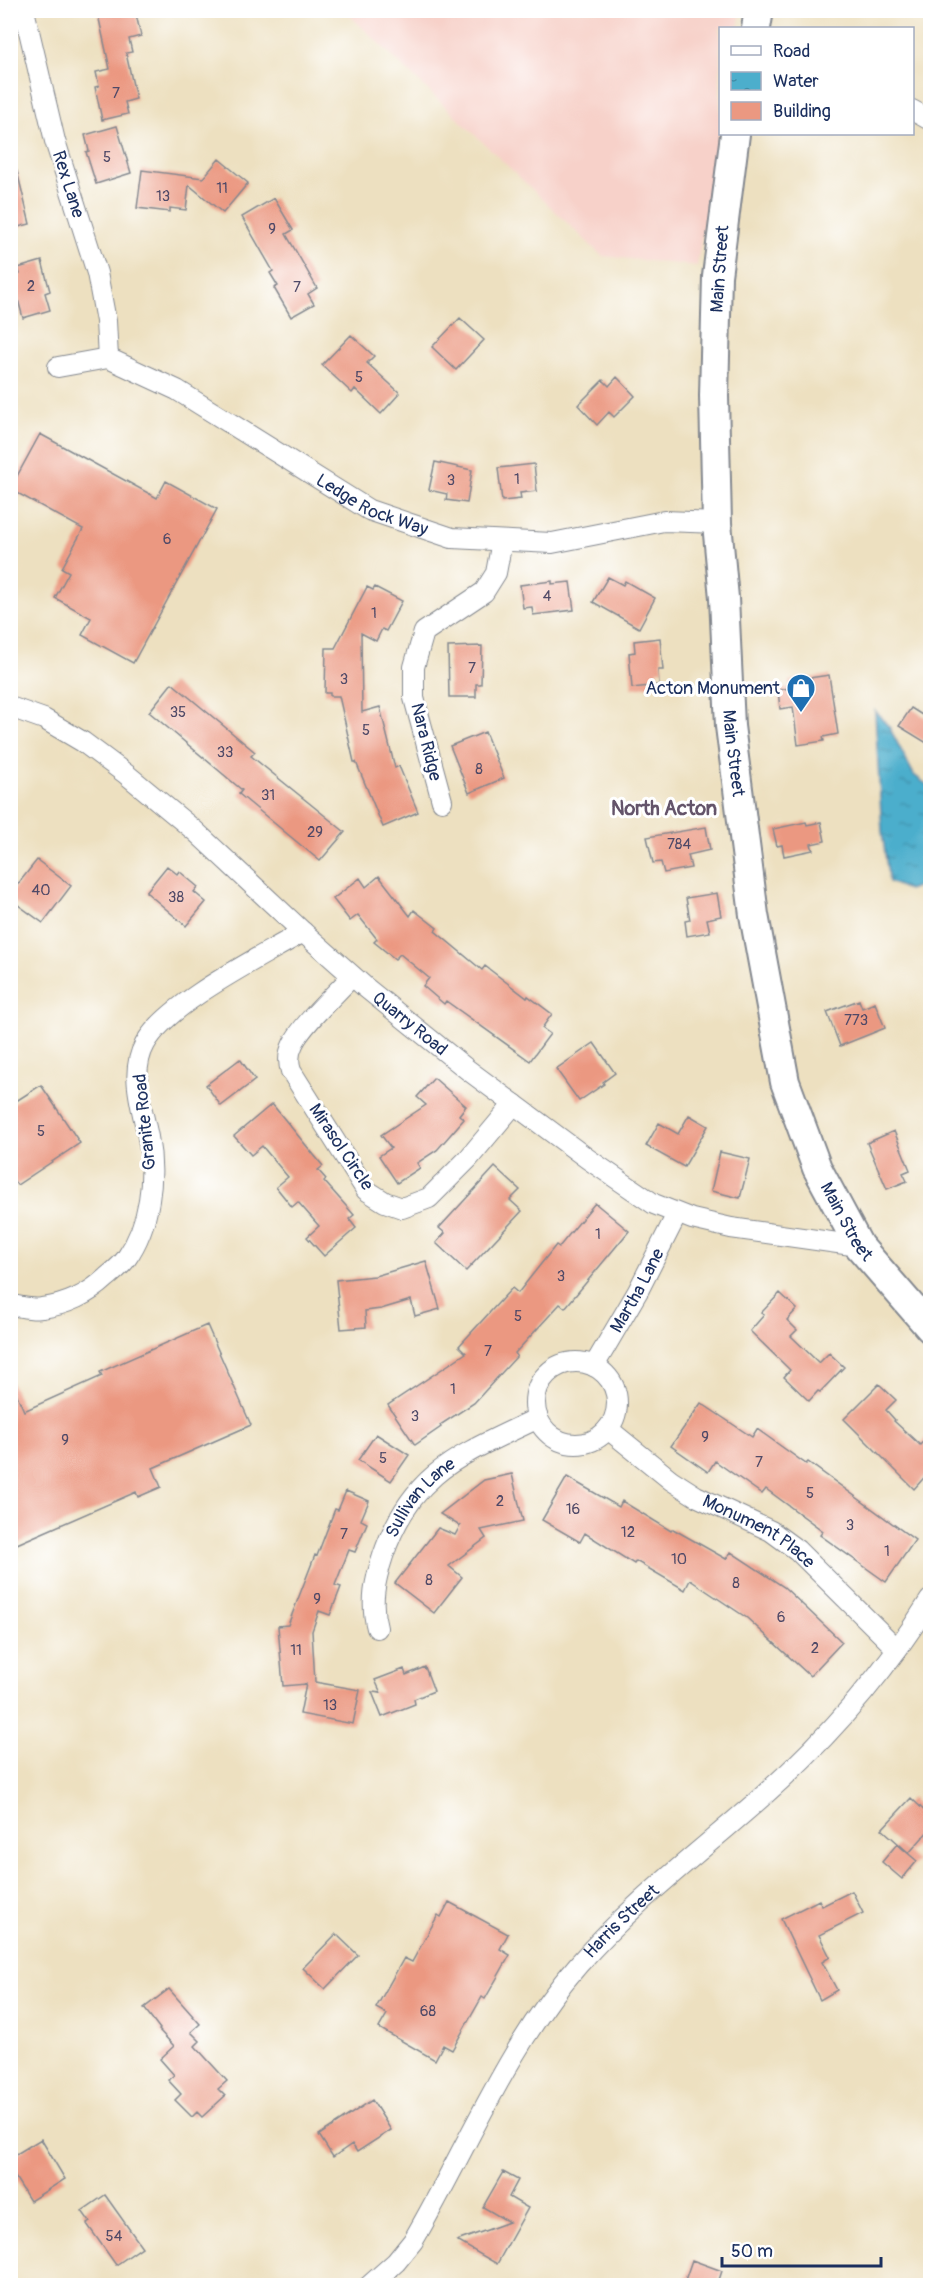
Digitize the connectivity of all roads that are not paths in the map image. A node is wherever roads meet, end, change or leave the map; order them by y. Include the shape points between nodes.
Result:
1 (24, 10) edge
2 (759, 10) edge
3 (756, 27) edge
4 (914, 111) edge
5 (930, 120) edge
6 (735, 135) edge
7 (108, 358) junction
8 (58, 368) dead end
9 (717, 523) junction
10 (502, 541) junction
11 (10, 707) edge
12 (442, 801) dead end
13 (303, 932) junction
14 (352, 976) junction
15 (514, 1104) junction
16 (677, 1214) junction
17 (859, 1246) junction
18 (10, 1305) edge
19 (930, 1328) edge
20 (594, 1365) junction
21 (538, 1419) junction
22 (608, 1429) junction
23 (930, 1600) edge
24 (376, 1628) dead end
25 (897, 1649) junction
26 (369, 2286) edge

1 - 7 street, Rex Lane via 55,141 97,273
2 - 3 main road
4 - 5 street
6 - 9 main road, Main Street via 717,276
7 - 8 street
7 - 10 street, Ledge Rock Way via 177,390 369,510 452,538
9 - 10 street, Ledge Rock Way via 664,521 552,543
9 - 17 main road, Main Street via 730,726 754,915 777,1047 785,1082 817,1168
10 - 12 street, Nara Ridge via 496,573 484,592 423,632 414,667 414,698
11 - 13 street, Quarry Road via 44,719 126,774 195,831
13 - 14 street, Quarry Road
13 - 18 street, Granite Road via 199,994 161,1022 144,1045 137,1070 151,1178 145,1221 126,1260 92,1291 67,1301 41,1309
14 - 15 street, Quarry Road
14 - 15 street, Mirasol Circle via 299,1034 290,1051 289,1064 366,1190 402,1208 429,1198 468,1160
15 - 16 street, Quarry Road via 654,1204
16 - 17 street, Quarry Road via 731,1228
16 - 20 street, Martha Lane
17 - 19 main road, Main Street
20 - 21 street via 570,1363 548,1373 536,1394
20 - 22 street via 612,1382 617,1398 616,1415
21 - 22 street via 552,1436 574,1444 589,1442
21 - 24 street, Sullivan Lane via 461,1455 442,1467 412,1497 391,1533 378,1573 373,1605
22 - 25 street, Monument Place via 671,1480 771,1532 797,1550
23 - 25 street, Harris Street
25 - 26 street, Harris Street via 803,1758 620,1922 563,1983 510,2062 413,2241

